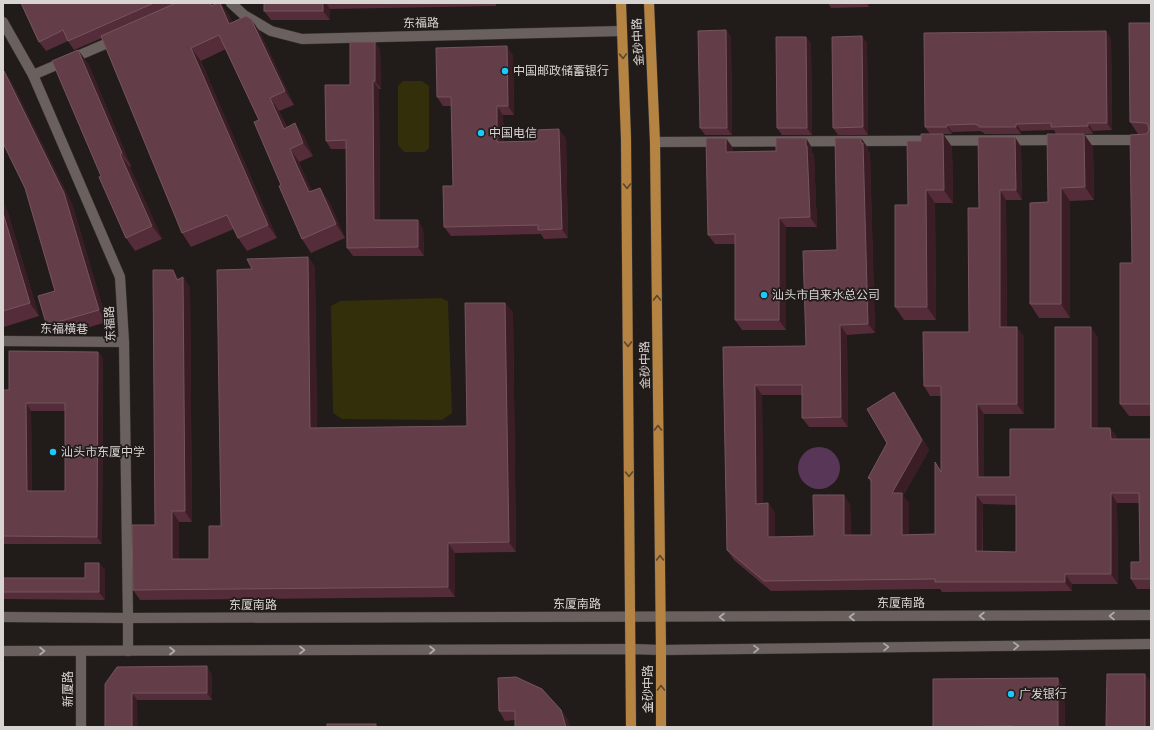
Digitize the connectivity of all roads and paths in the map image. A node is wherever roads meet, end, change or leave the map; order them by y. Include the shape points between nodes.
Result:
1 (231, 3) edge
2 (621, 3) edge
3 (649, 3) edge
4 (3, 22) edge
5 (622, 31) junction
6 (127, 34) edge
7 (33, 75) junction
8 (1151, 140) edge
9 (655, 142) junction
10 (3, 341) edge
11 (124, 342) junction
12 (1151, 616) edge
13 (3, 617) edge
14 (631, 617) junction
15 (660, 617) junction
16 (128, 618) junction
17 (1151, 644) edge
18 (631, 649) junction
19 (661, 650) junction
20 (3, 651) edge
21 (81, 651) junction
22 (128, 651) junction
23 (81, 727) edge
24 (631, 727) edge
25 (661, 727) edge

1 - 5 street, 东福路 via 244,15 271,31 302,39
2 - 5 main road, 金砂中路
3 - 9 main road, 金砂中路
4 - 7 street, 东福路
5 -> 14 main road, 金砂中路 via 626,139
6 - 7 street
7 - 11 street, 东福路 via 120,277
8 - 9 street
15 -> 9 main road, 金砂中路
10 - 11 street, 东福横巷
11 - 16 street, 东福路
12 -> 15 street, 东厦南路
13 - 16 street, 东厦南路
14 - 15 street, 东厦南路
14 - 16 street, 东厦南路
14 - 18 main road, 金砂中路
15 - 19 main road, 金砂中路
16 - 22 street, 东福路
19 -> 17 street
18 - 19 street
22 -> 18 street
18 - 24 main road, 金砂中路
25 -> 19 main road, 金砂中路
20 -> 21 street
21 - 22 street
21 - 23 street, 新厦路

